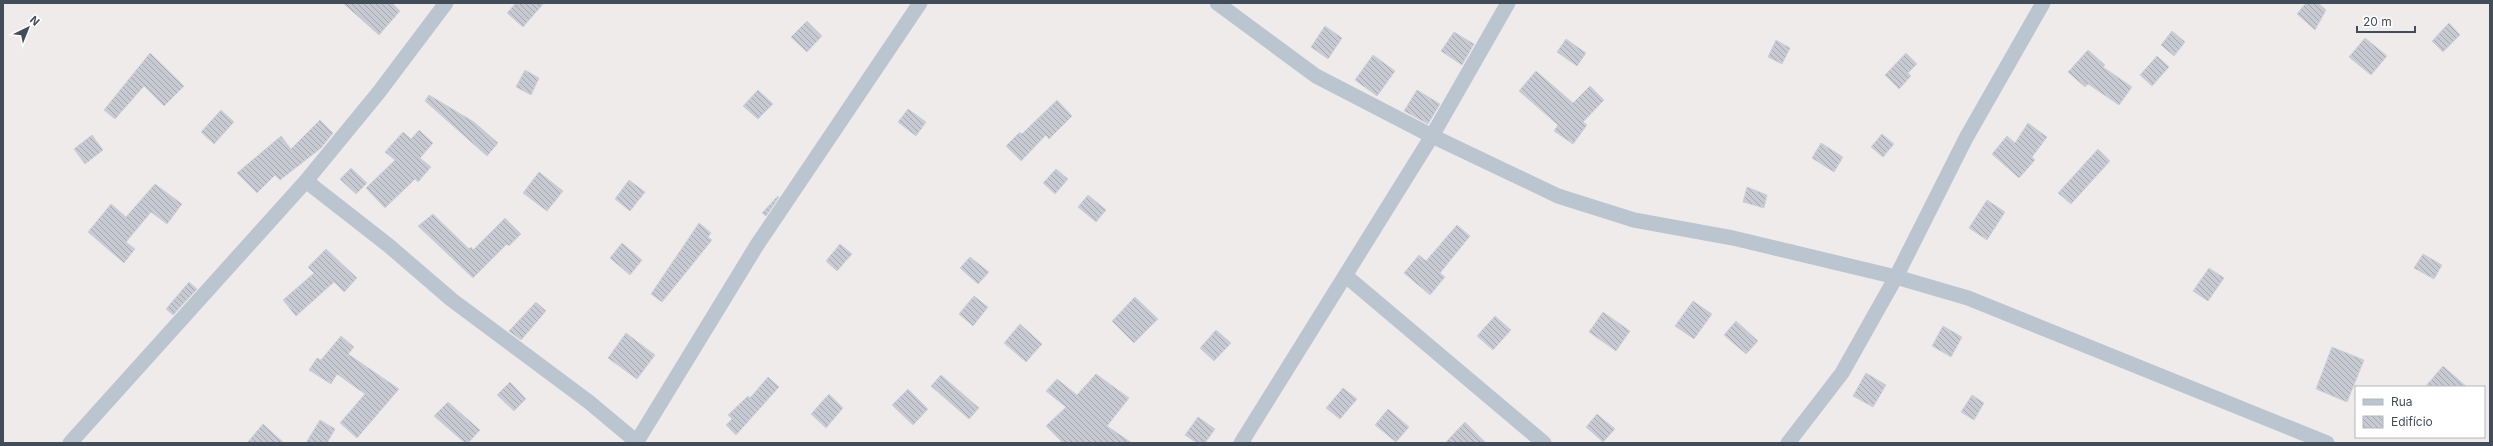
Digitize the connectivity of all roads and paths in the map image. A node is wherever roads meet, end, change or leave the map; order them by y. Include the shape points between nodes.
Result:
1 (446, 3) edge
2 (920, 3) edge
3 (1217, 3) edge
4 (1508, 3) edge
5 (2043, 3) edge
6 (1432, 136) junction
7 (306, 181) junction
8 (1346, 276) junction
9 (1896, 277) junction
10 (70, 443) edge
11 (637, 443) edge
12 (1241, 443) edge
13 (1544, 443) edge
14 (1788, 443) edge
15 (2327, 443) edge

1 - 7 street via 379,92
2 - 11 street via 757,245
3 - 6 street via 1316,76
4 - 6 street
5 - 9 street via 1966,138
6 - 8 street
6 - 9 street via 1558,196 1634,220 1733,238
7 - 10 street
7 - 11 street via 388,245 452,300 589,402
8 - 12 street
8 - 13 street
9 - 14 street via 1842,373
9 - 15 street via 1968,298

